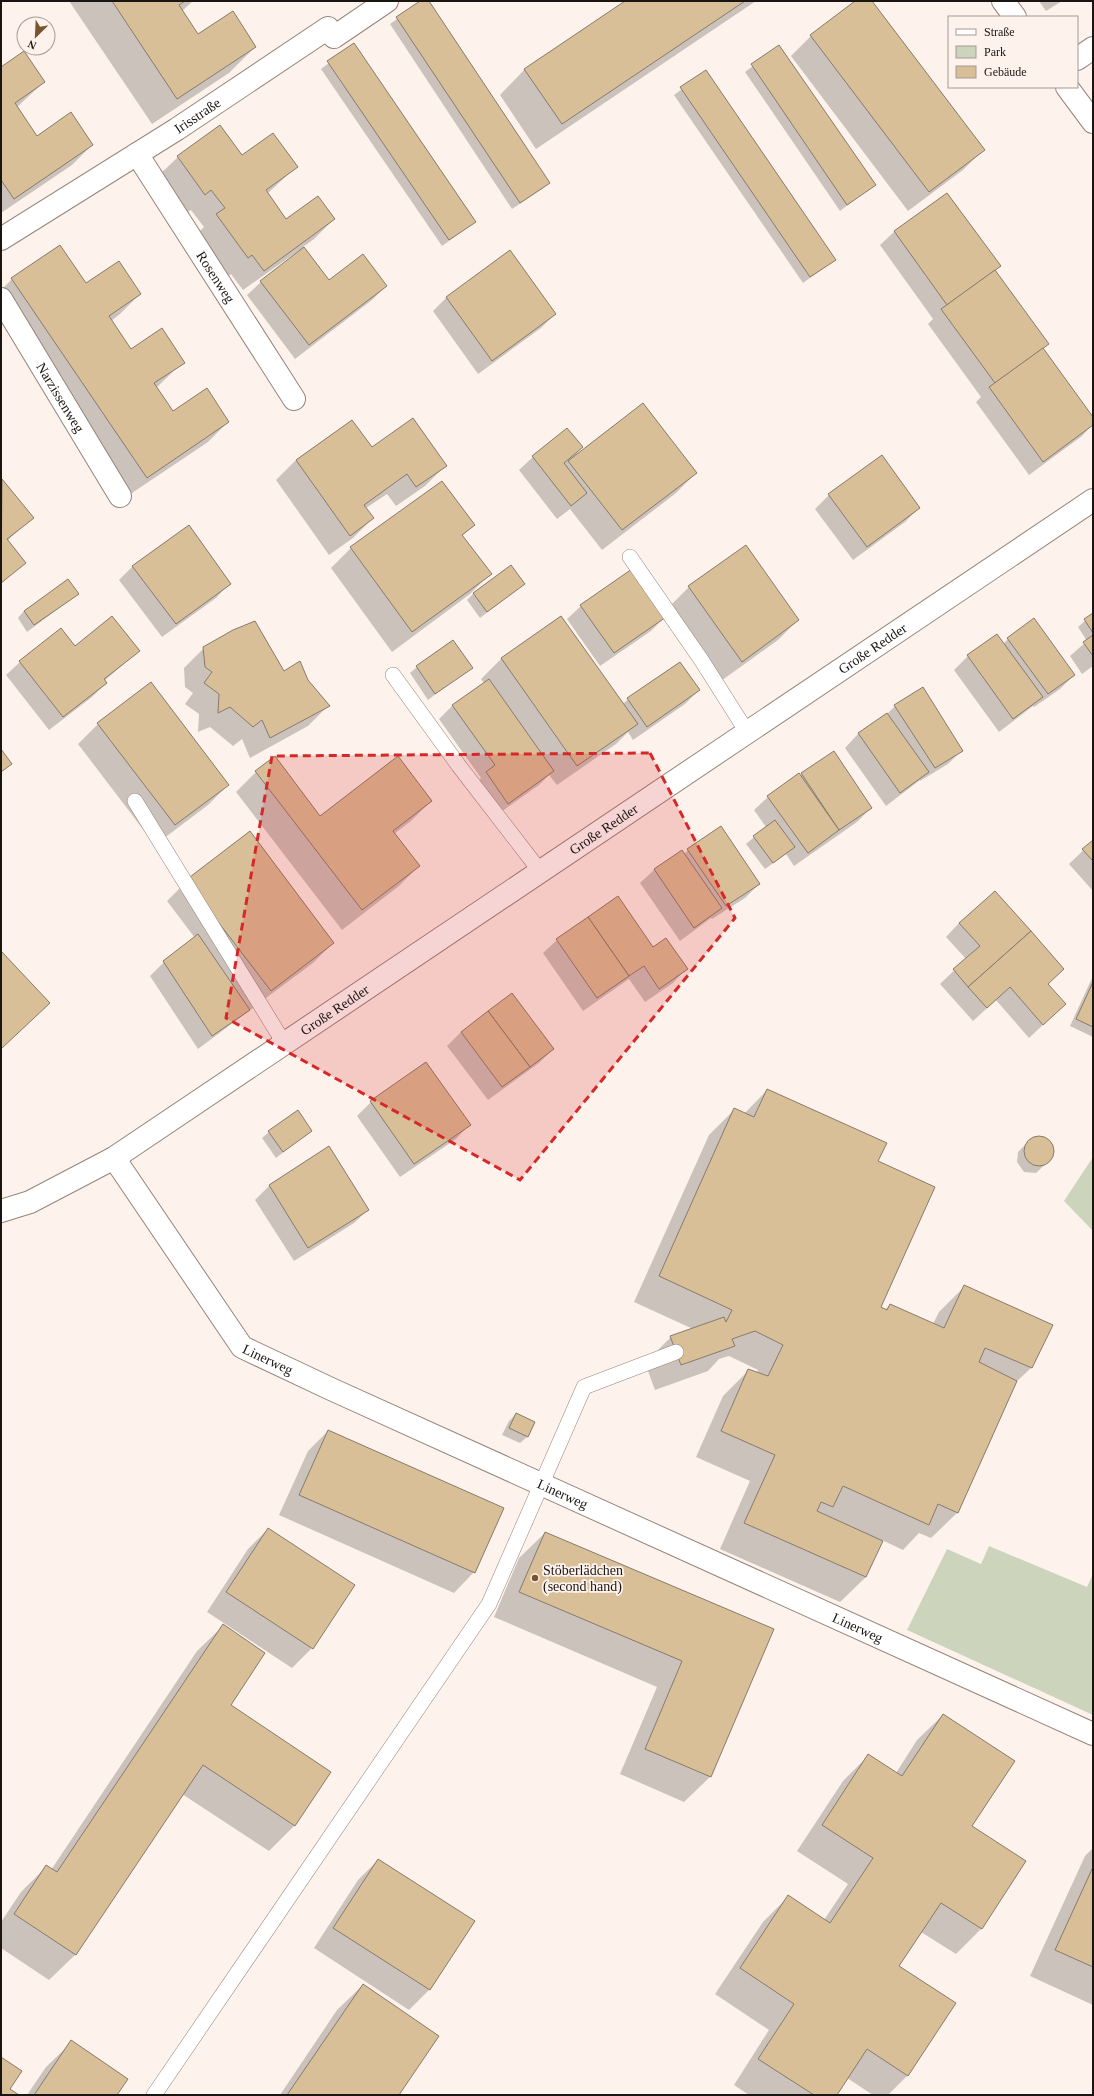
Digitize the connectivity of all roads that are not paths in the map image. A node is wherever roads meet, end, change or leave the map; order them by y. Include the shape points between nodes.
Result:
1 (387, 1) edge
2 (1003, 1) edge
3 (1014, 16) edge
4 (1093, 48) edge
5 (1078, 58) edge
6 (1068, 88) edge
7 (1093, 122) edge
8 (137, 154) junction
9 (1, 239) edge
10 (1, 299) edge
11 (294, 399) dead end
12 (120, 496) dead end
13 (1093, 500) edge
14 (630, 557) dead end
15 (394, 675) dead end
16 (747, 732) junction
17 (135, 801) dead end
18 (540, 871) junction
19 (284, 1043) junction
20 (114, 1158) junction
21 (1, 1211) edge
22 (676, 1352) dead end
23 (542, 1484) junction
24 (1093, 1734) edge
25 (154, 2095) edge

1 - 8 street, Irisstraße via 334,37 328,28
2 - 3 street
4 - 5 street
6 - 7 street
8 - 9 street, Irisstraße
8 - 11 street, Rosenweg
10 - 12 street, Narzissenweg
13 - 16 street, Große Redder
14 - 16 lane
15 - 18 lane via 459,766
16 - 18 street, Große Redder
17 - 19 lane
18 - 19 street, Große Redder
19 - 20 street, Große Redder
20 - 21 street, Große Redder via 30,1202
20 - 23 street, Linerweg via 242,1347
22 - 23 lane via 584,1387
23 - 24 street, Linerweg
23 - 25 lane via 489,1604

